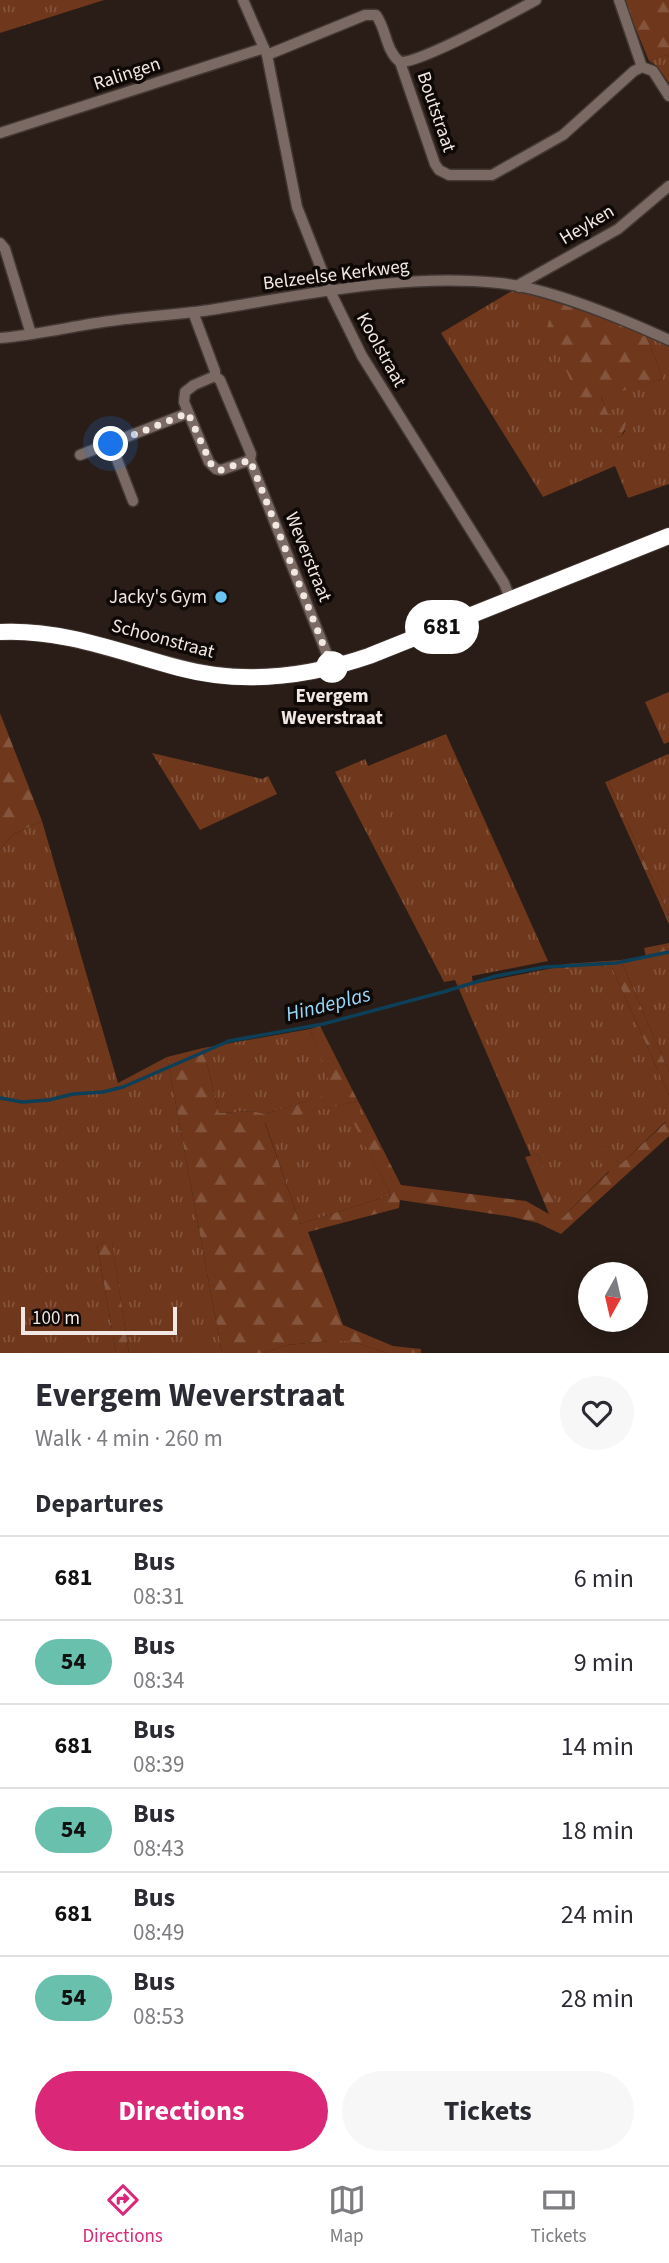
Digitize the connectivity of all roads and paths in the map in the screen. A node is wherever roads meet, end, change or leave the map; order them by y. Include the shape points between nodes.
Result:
1 (243, 0) edge
2 (536, 0) edge
3 (619, 0) edge
4 (265, 51) junction
5 (400, 62) junction
6 (642, 67) junction
7 (669, 96) edge
8 (0, 133) edge
9 (669, 186) edge
10 (0, 243) edge
11 (519, 287) junction
12 (330, 291) junction
13 (193, 312) junction
14 (31, 334) junction
15 (0, 338) edge
16 (669, 340) edge
17 (215, 376) junction
18 (188, 413) junction
19 (111, 444) junction
20 (80, 455) dead end
21 (250, 460) junction
22 (133, 501) dead end
23 (669, 536) edge
24 (510, 598) junction
25 (0, 632) edge
26 (332, 667) junction

1 - 4 street, Koolstraat
2 - 5 street via 448,44
3 - 6 street
4 - 5 street, Boutstraat via 372,13 381,21 392,55
4 - 8 street, Ralingen
4 - 12 street, Koolstraat via 297,207
5 - 6 street, Boutstraat via 435,164 449,175 492,175 555,140
6 - 7 street via 653,71
9 - 11 street, Heyken via 618,229
10 - 14 street
11 - 12 street, Belzeelse Kerkweg via 429,281
11 - 16 street, Belzeelse Kerkweg
12 - 13 street, Belzeelse Kerkweg
12 - 24 street, Koolstraat via 362,356
13 - 14 street, Belzeelse Kerkweg
13 - 17 street, Weverstraat
14 - 15 street, Belzeelse Kerkweg
17 - 18 street via 186,392
17 - 21 street, Weverstraat
18 - 19 street
18 - 21 street via 212,466 221,470
19 - 20 street
19 - 22 street
21 - 26 street, Weverstraat
23 - 24 street, Schoonstraat
24 - 26 street, Schoonstraat
25 - 26 street, Schoonstraat via 81,640 215,675 274,677

